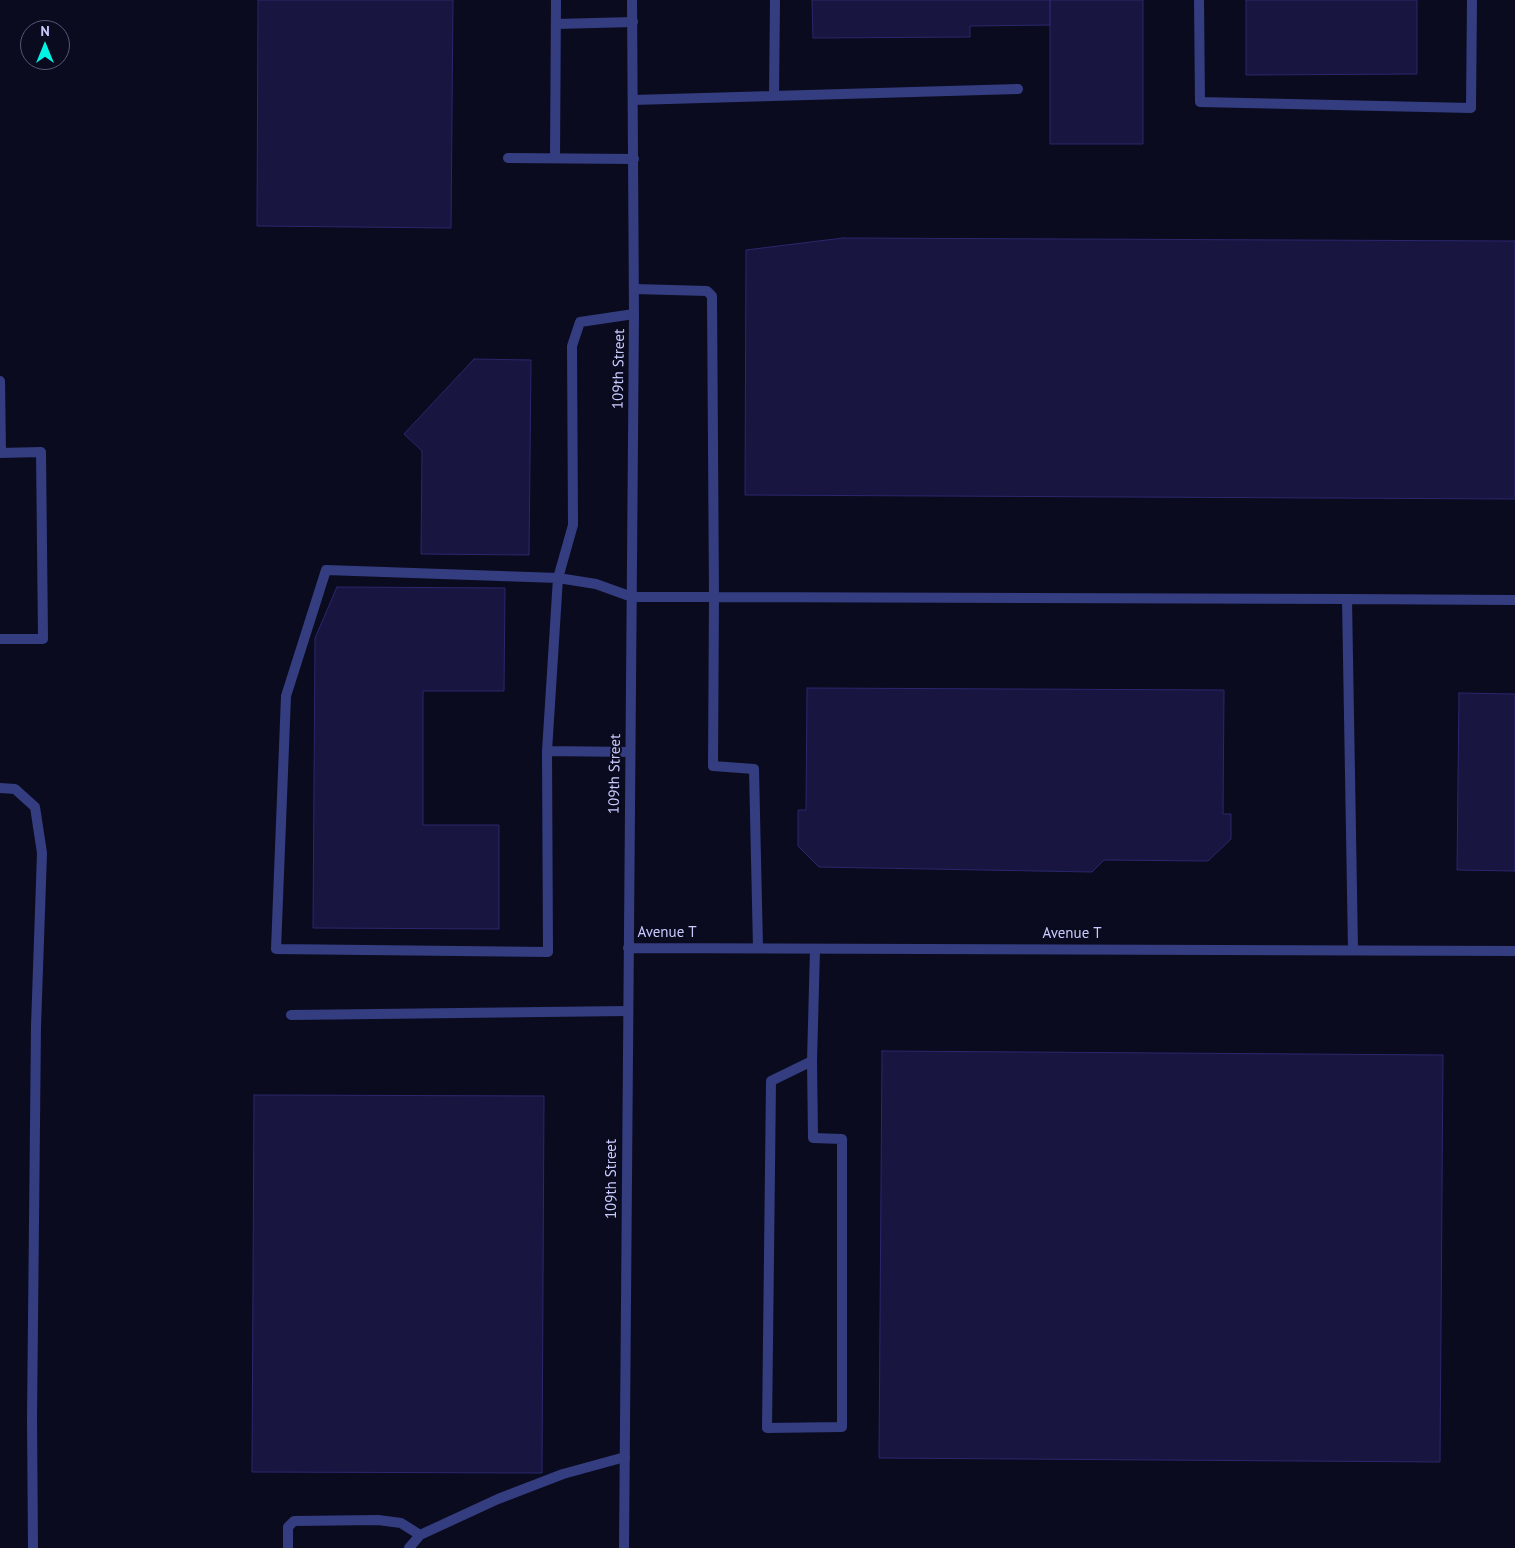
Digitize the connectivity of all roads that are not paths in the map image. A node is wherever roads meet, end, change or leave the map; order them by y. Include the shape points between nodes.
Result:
1 (556, 0) edge
2 (632, 0) edge
3 (775, 0) edge
4 (1199, 0) edge
5 (1472, 0) edge
6 (632, 22) junction
7 (556, 24) junction
8 (1018, 90) dead end
9 (774, 96) junction
10 (633, 100) junction
11 (508, 158) dead end
12 (556, 158) junction
13 (634, 159) junction
14 (634, 288) junction
15 (634, 314) junction
16 (0, 381) edge
17 (0, 453) edge
18 (558, 578) junction
19 (632, 597) junction
20 (714, 597) junction
21 (1347, 599) junction
22 (1515, 600) edge
23 (0, 639) edge
24 (547, 751) junction
25 (630, 752) junction
26 (0, 788) edge
27 (628, 948) junction
28 (758, 948) junction
29 (815, 949) junction
30 (1353, 950) junction
31 (1515, 951) edge
32 (628, 1011) junction
33 (291, 1015) dead end
34 (812, 1061) junction
35 (625, 1457) junction
36 (420, 1535) junction
37 (33, 1548) edge
38 (288, 1548) edge
39 (409, 1548) edge
40 (624, 1548) edge

1 - 7 street
2 - 6 street, 109th Street
3 - 9 street
4 - 5 street via 1200,102 1471,108
6 - 7 street
6 - 10 street, 109th Street
7 - 12 street
8 - 9 street
9 - 10 street
10 - 13 street, 109th Street
11 - 12 street
12 - 13 street
13 - 14 street, 109th Street
14 - 15 street, 109th Street
14 - 20 street via 708,292 712,296
15 - 18 street via 580,322 572,346 573,525
15 - 19 street, 109th Street
16 - 17 street
17 - 23 street via 41,452 43,638
18 - 19 street via 596,584
18 - 24 street
18 - 24 street via 326,570 286,696 276,949 548,952
19 - 20 street
19 - 25 street, 109th Street
20 - 21 street
20 - 28 street via 713,766 754,769
21 - 22 street
21 - 30 street
24 - 25 street
25 - 27 street, 109th Street
26 - 37 street via 15,789 35,807 42,853 36,1036
27 - 28 street, Avenue T
27 - 32 street, 109th Street
28 - 29 street, Avenue T
29 - 30 street, Avenue T
29 - 34 street
30 - 31 street, Avenue T
32 - 33 street
32 - 35 street, 109th Street
34 - 34 street via 771,1081 767,1428 842,1427 842,1139 814,1138
35 - 36 street via 563,1474 498,1499
35 - 40 street, 109th Street
36 - 38 street via 401,1523 378,1520 294,1521 288,1527
36 - 39 street

